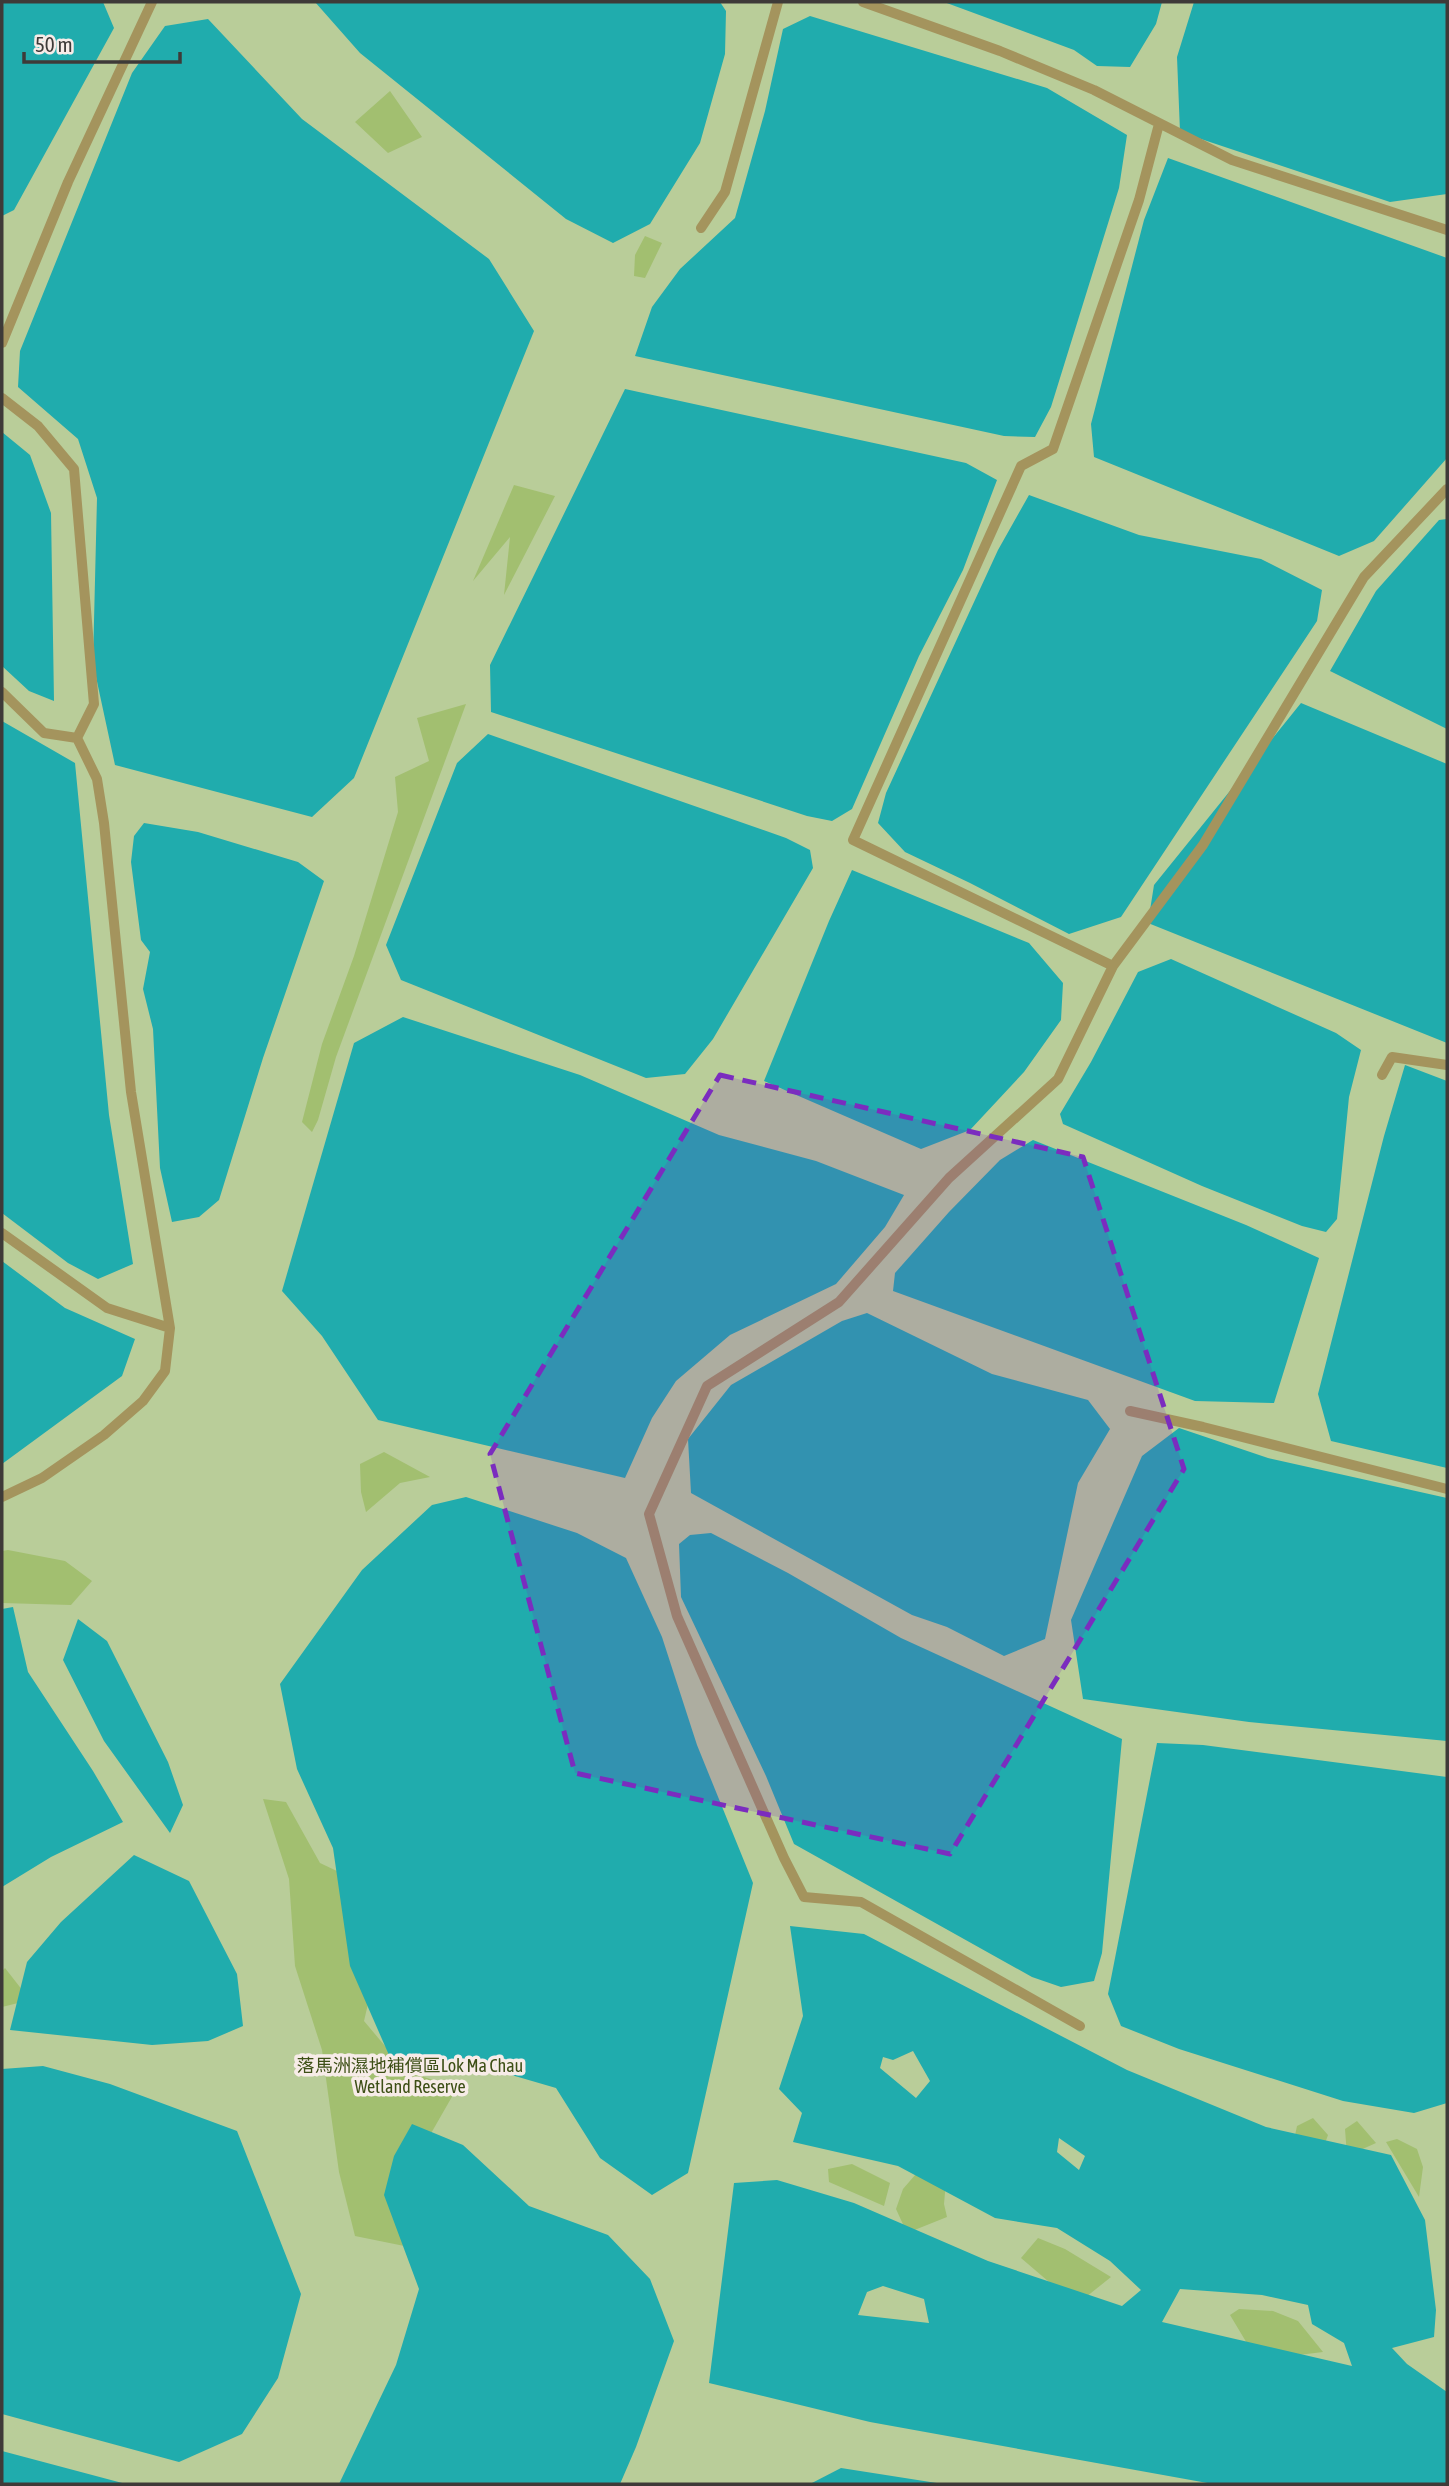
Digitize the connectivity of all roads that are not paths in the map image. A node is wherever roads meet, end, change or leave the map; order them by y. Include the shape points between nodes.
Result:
1 (152, 2) edge
2 (778, 2) edge
3 (863, 2) edge
4 (1158, 124) junction
5 (701, 228) dead end
6 (1447, 230) edge
7 (2, 343) edge
8 (2, 398) edge
9 (1447, 489) edge
10 (2, 692) edge
11 (77, 738) junction
12 (1113, 966) junction
13 (1447, 1065) edge
14 (1382, 1075) dead end
15 (2, 1233) edge
16 (170, 1328) junction
17 (1130, 1411) dead end
18 (1447, 1489) edge
19 (2, 1497) edge
20 (1080, 2026) dead end

1 - 7 lane via 68,182
2 - 5 lane via 725,191
3 - 4 lane via 1000,51 1094,90
4 - 6 lane via 1232,160
4 - 12 lane via 1139,200 1053,449 1021,466 853,840
8 - 11 lane via 38,426 74,468 94,704
9 - 12 lane via 1364,578 1203,845
10 - 11 lane via 44,733
11 - 16 lane via 97,779 104,822 131,1092
12 - 20 lane via 1058,1079 949,1178 839,1302 707,1386 649,1514 677,1616 804,1897 861,1902
13 - 14 lane via 1392,1057
15 - 16 lane via 107,1308
16 - 19 lane via 165,1371 143,1401 42,1478
17 - 18 lane

